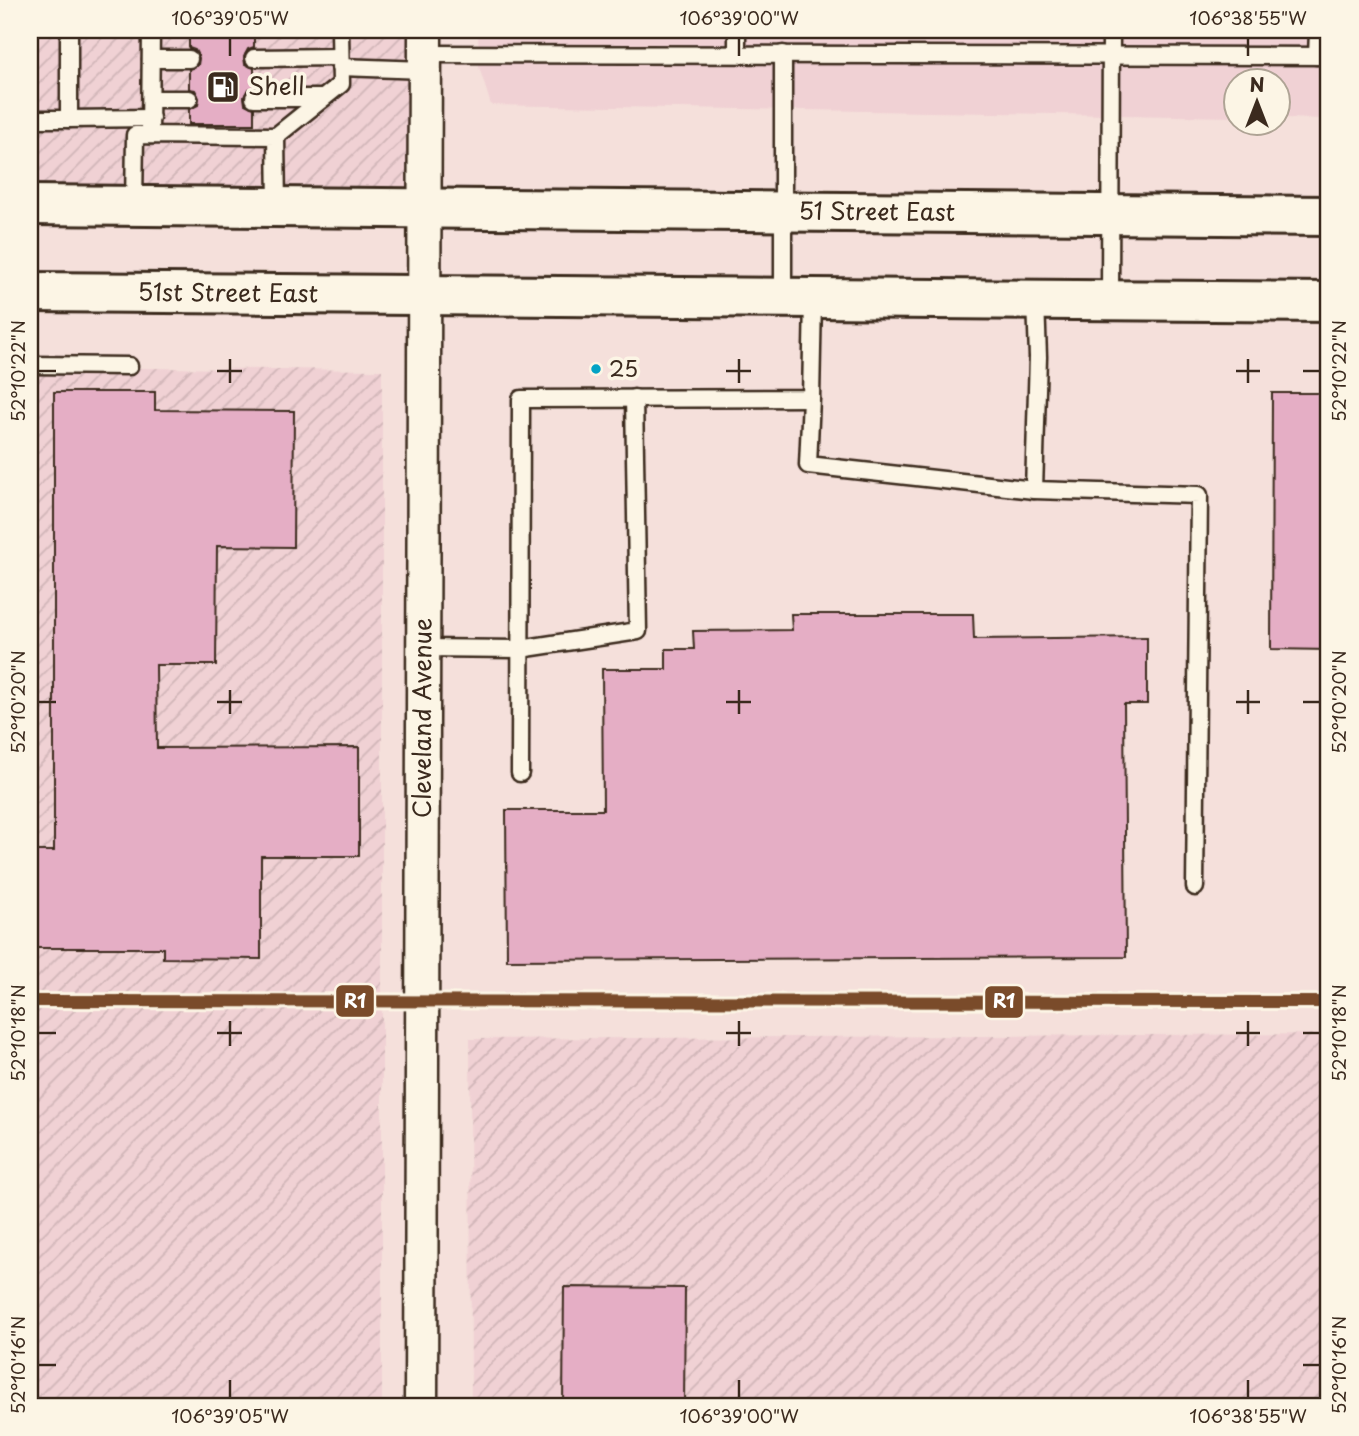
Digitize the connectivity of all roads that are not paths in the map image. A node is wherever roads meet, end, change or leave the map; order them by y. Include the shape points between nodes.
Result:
1 (69, 30) edge
2 (151, 30) edge
3 (340, 30) edge
4 (737, 30) edge
5 (1111, 30) edge
6 (1318, 30) edge
7 (425, 51) edge
8 (737, 54) junction
9 (783, 54) junction
10 (1111, 55) junction
11 (1323, 56) edge
12 (254, 58) dead end
13 (151, 59) junction
14 (189, 59) dead end
15 (340, 62) junction
16 (323, 98) junction
17 (151, 99) junction
18 (189, 99) dead end
19 (254, 99) dead end
20 (151, 118) junction
21 (30, 119) edge
22 (69, 119) junction
23 (150, 135) junction
24 (276, 136) junction
25 (30, 205) edge
26 (134, 206) junction
27 (277, 207) junction
28 (426, 208) junction
29 (783, 211) junction
30 (1110, 214) junction
31 (1329, 216) edge
32 (30, 292) edge
33 (426, 296) junction
34 (798, 298) junction
35 (1036, 301) junction
36 (1110, 301) junction
37 (1329, 302) edge
38 (30, 365) edge
39 (129, 366) dead end
40 (634, 398) junction
41 (811, 398) junction
42 (1034, 490) junction
43 (424, 648) junction
44 (520, 649) junction
45 (520, 773) dead end
46 (1195, 887) dead end
47 (421, 1406) edge

1 - 22 lane
2 - 13 lane
3 - 15 lane
4 - 8 lane
5 - 10 lane
6 - 11 lane
7 - 8 lane
7 - 15 lane
7 - 28 street, Cleveland Avenue
8 - 9 lane
9 - 10 lane
9 - 29 lane
10 - 11 lane
10 - 30 lane
12 - 15 lane
13 - 14 lane
13 - 17 lane
15 - 16 lane via 341,84
16 - 19 lane
16 - 24 lane
17 - 18 lane
17 - 20 lane
20 - 22 lane
20 - 23 lane
21 - 22 lane
23 - 24 lane
23 - 26 lane via 135,135
24 - 27 lane
25 - 26 main road
26 - 27 main road
27 - 28 main road
28 - 29 main road, 51 Street East
28 - 33 street, Cleveland Avenue
29 - 30 main road, 51 Street East
29 - 34 lane
30 - 31 main road, 51 Street East
30 - 36 lane
32 - 33 main road, 51st Street East
33 - 34 main road
33 - 43 street, Cleveland Avenue
34 - 35 main road
34 - 41 lane
35 - 36 main road
35 - 42 lane
36 - 37 main road
38 - 39 lane
40 - 41 lane
40 - 44 lane via 638,631
40 - 44 lane via 521,399
41 - 42 lane via 808,464
42 - 46 lane via 1199,495
43 - 44 lane
43 - 47 street, Cleveland Avenue
44 - 45 lane

